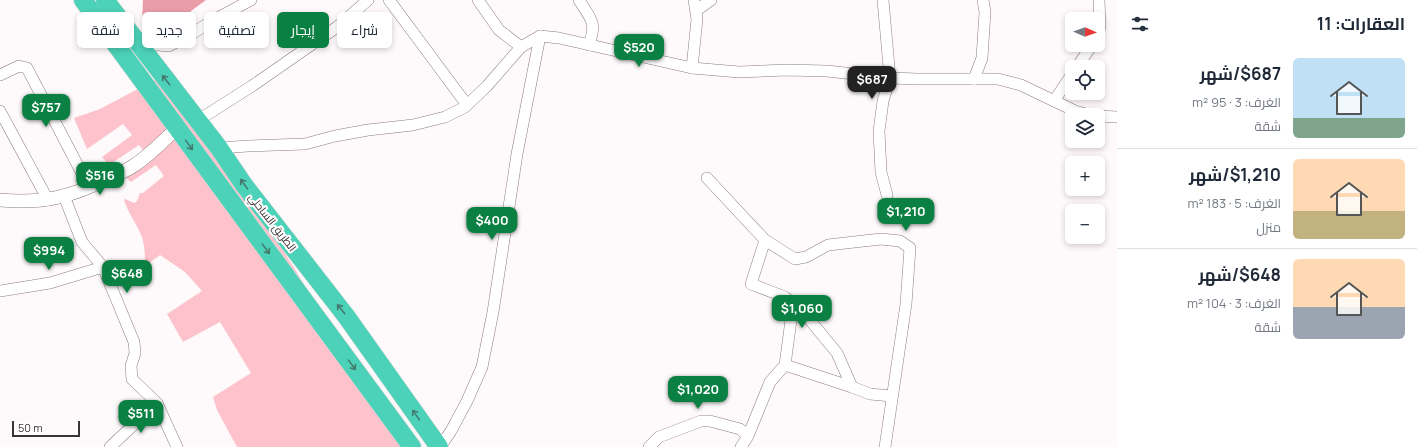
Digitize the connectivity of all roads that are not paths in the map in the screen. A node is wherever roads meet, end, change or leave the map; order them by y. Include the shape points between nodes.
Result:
1 (83, 0) edge
2 (105, 0) edge
3 (251, 0) edge
4 (368, 0) edge
5 (389, 0) edge
6 (478, 0) edge
7 (579, 0) edge
8 (711, 0) edge
9 (883, 0) edge
10 (983, 0) edge
11 (1099, 0) edge
12 (695, 5) edge
13 (1099, 12) edge
14 (540, 36) junction
15 (137, 43) junction
16 (589, 45) junction
17 (521, 47) junction
18 (692, 68) junction
19 (0, 75) edge
20 (890, 78) junction
21 (974, 79) junction
22 (1065, 84) edge
23 (1054, 101) junction
24 (467, 105) junction
25 (1069, 108) edge
26 (0, 111) edge
27 (1105, 116) edge
28 (1117, 116) edge
29 (197, 121) junction
30 (177, 128) junction
31 (219, 148) junction
32 (707, 178) dead end
33 (89, 187) junction
34 (887, 195) dead end
35 (64, 196) junction
36 (0, 200) edge
37 (48, 200) junction
38 (765, 240) junction
39 (102, 266) junction
40 (0, 291) edge
41 (793, 305) junction
42 (786, 365) junction
43 (852, 386) junction
44 (892, 396) junction
45 (157, 403) junction
46 (748, 436) junction
47 (110, 447) edge
48 (177, 447) edge
49 (412, 447) edge
50 (439, 447) edge
51 (649, 447) edge
52 (741, 447) edge
53 (885, 447) edge

1 - 30 highway, الطريق الساحلي
2 - 15 highway, الطريق الساحلي
3 - 15 street via 169,46
4 - 29 street via 337,27
5 - 24 street
6 - 17 street via 499,30
7 - 16 street via 592,18 594,30
8 - 12 street
9 - 20 street
10 - 21 street via 985,12 982,58
11 - 13 street
12 - 18 street via 697,19
14 - 16 street
14 - 17 street
14 - 50 street via 517,154 482,367 451,431
29 -> 15 highway, الطريق الساحلي
16 - 18 street
17 - 24 street
18 - 20 street via 739,72 827,71
19 - 33 street via 19,66 27,68
20 - 21 street
20 - 34 street via 883,101 879,131 881,172
21 - 23 street via 998,79 1021,85
22 - 23 street
23 - 25 street
24 - 31 street via 445,117 413,125 355,133 305,144
26 - 37 street
27 - 28 street
29 - 31 highway, الطريق الساحلي
30 - 33 street via 133,166
30 -> 49 highway, الطريق الساحلي
50 -> 31 highway, الطريق الساحلي via 346,316 244,185
32 - 38 street
33 - 35 street
35 - 37 street
35 - 39 street via 82,242
36 - 37 street
38 - 41 street via 751,284 785,297
38 - 44 street via 795,259 828,245 881,239 900,241 910,248 906,304
39 - 40 street via 50,283
39 - 45 street via 134,342 132,379
41 - 42 street
41 - 43 street via 837,353
42 - 43 street
42 - 46 street via 770,382
43 - 44 street via 870,394
44 - 53 street
45 - 47 street
45 - 48 street
46 - 51 street via 740,429 701,421 660,438
46 - 52 street

